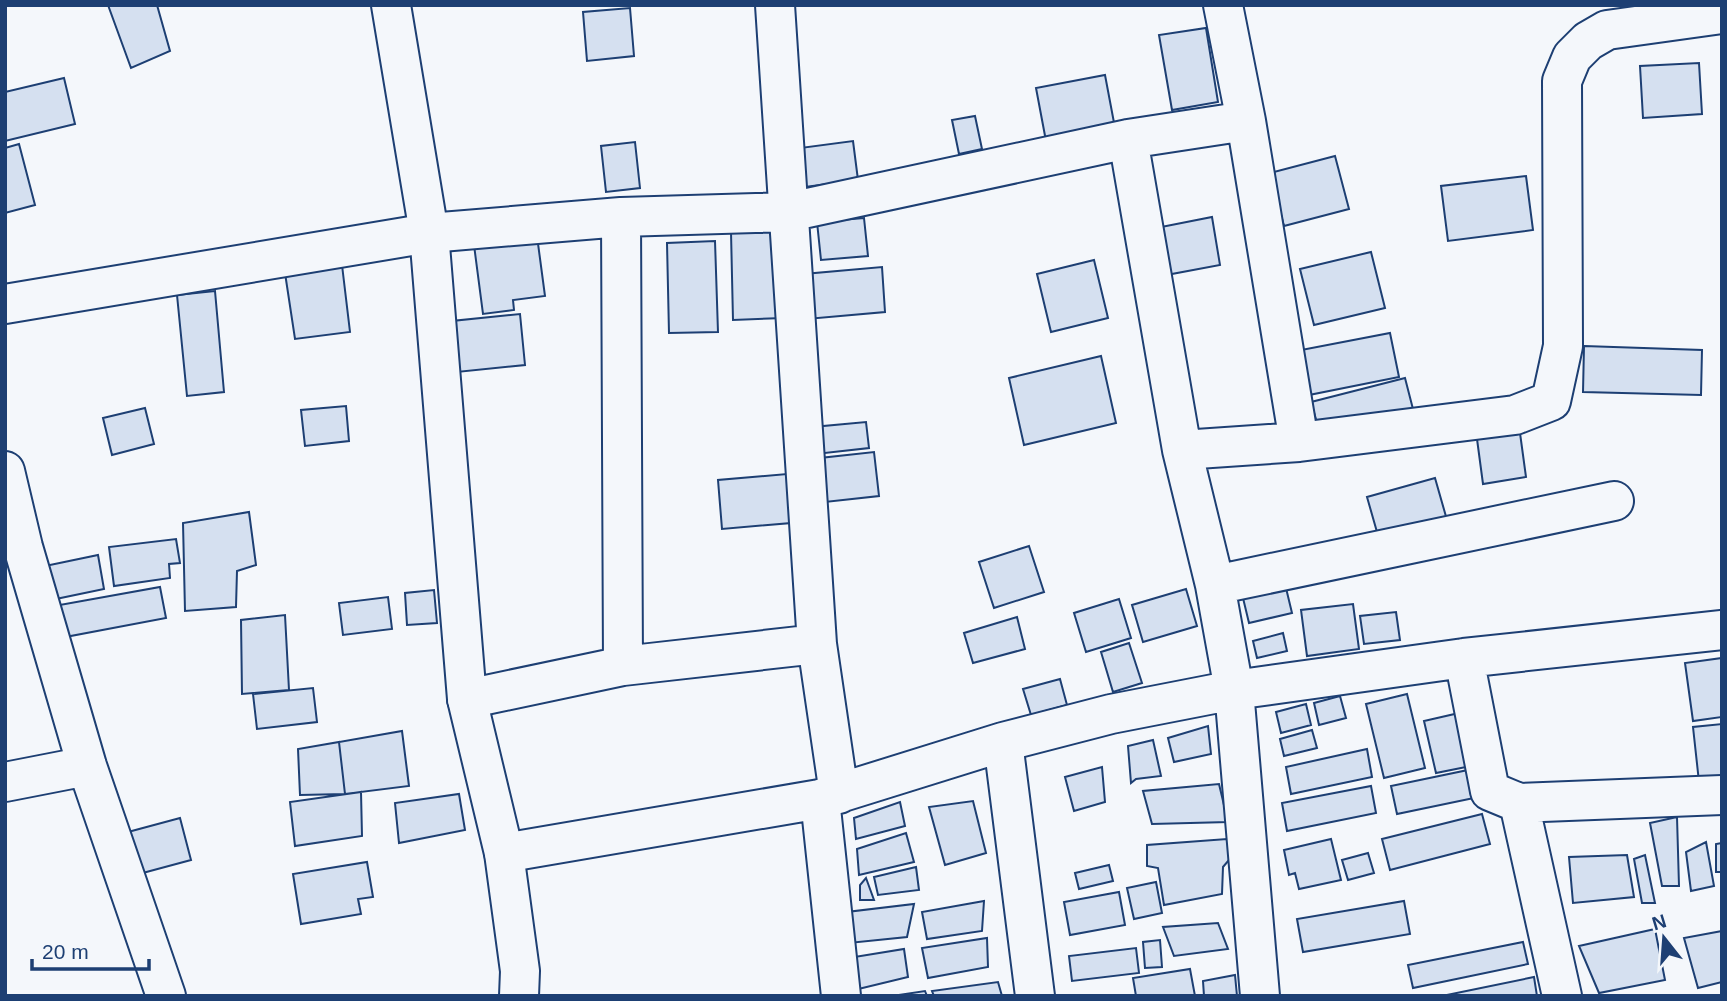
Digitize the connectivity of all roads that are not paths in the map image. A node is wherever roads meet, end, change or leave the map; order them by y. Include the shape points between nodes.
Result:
1 (391, 5) edge
2 (775, 5) edge
3 (1223, 5) edge
4 (1722, 14) edge
5 (1246, 121) junction
6 (1128, 139) junction
7 (789, 212) junction
8 (621, 217) junction
9 (429, 233) junction
10 (5, 304) edge
11 (1300, 442) junction
12 (1182, 450) junction
13 (5, 471) edge
14 (1614, 501) dead end
15 (1215, 585) junction
16 (1722, 630) edge
17 (817, 644) junction
18 (1464, 658) junction
19 (623, 666) junction
20 (1234, 690) junction
21 (467, 699) junction
22 (1003, 742) junction
23 (87, 766) junction
24 (5, 782) edge
25 (1722, 795) edge
26 (830, 796) junction
27 (1519, 803) junction
28 (504, 853) junction
29 (166, 996) edge
30 (519, 996) edge
31 (841, 996) edge
32 (1035, 996) edge
33 (1259, 996) edge
34 (1562, 996) edge

1 - 9 street
2 - 7 street
3 - 5 street
4 - 11 street via 1607,30 1572,57 1562,81 1563,346 1551,401 1515,415
5 - 6 street
5 - 11 street
6 - 7 street
6 - 12 street
7 - 8 street
7 - 17 street
8 - 9 street
8 - 19 street
9 - 10 street
9 - 21 street
11 - 12 street
12 - 15 street
13 - 23 street
14 - 15 street
15 - 20 street
16 - 18 street
17 - 19 street
17 - 26 street
18 - 20 street
18 - 27 street via 1490,791
19 - 21 street
20 - 22 street via 1111,714
20 - 33 street
21 - 28 street
22 - 26 street
22 - 32 street
23 - 24 street
23 - 29 street
25 - 27 street
26 - 28 street
26 - 31 street
27 - 34 street
28 - 30 street via 520,971

